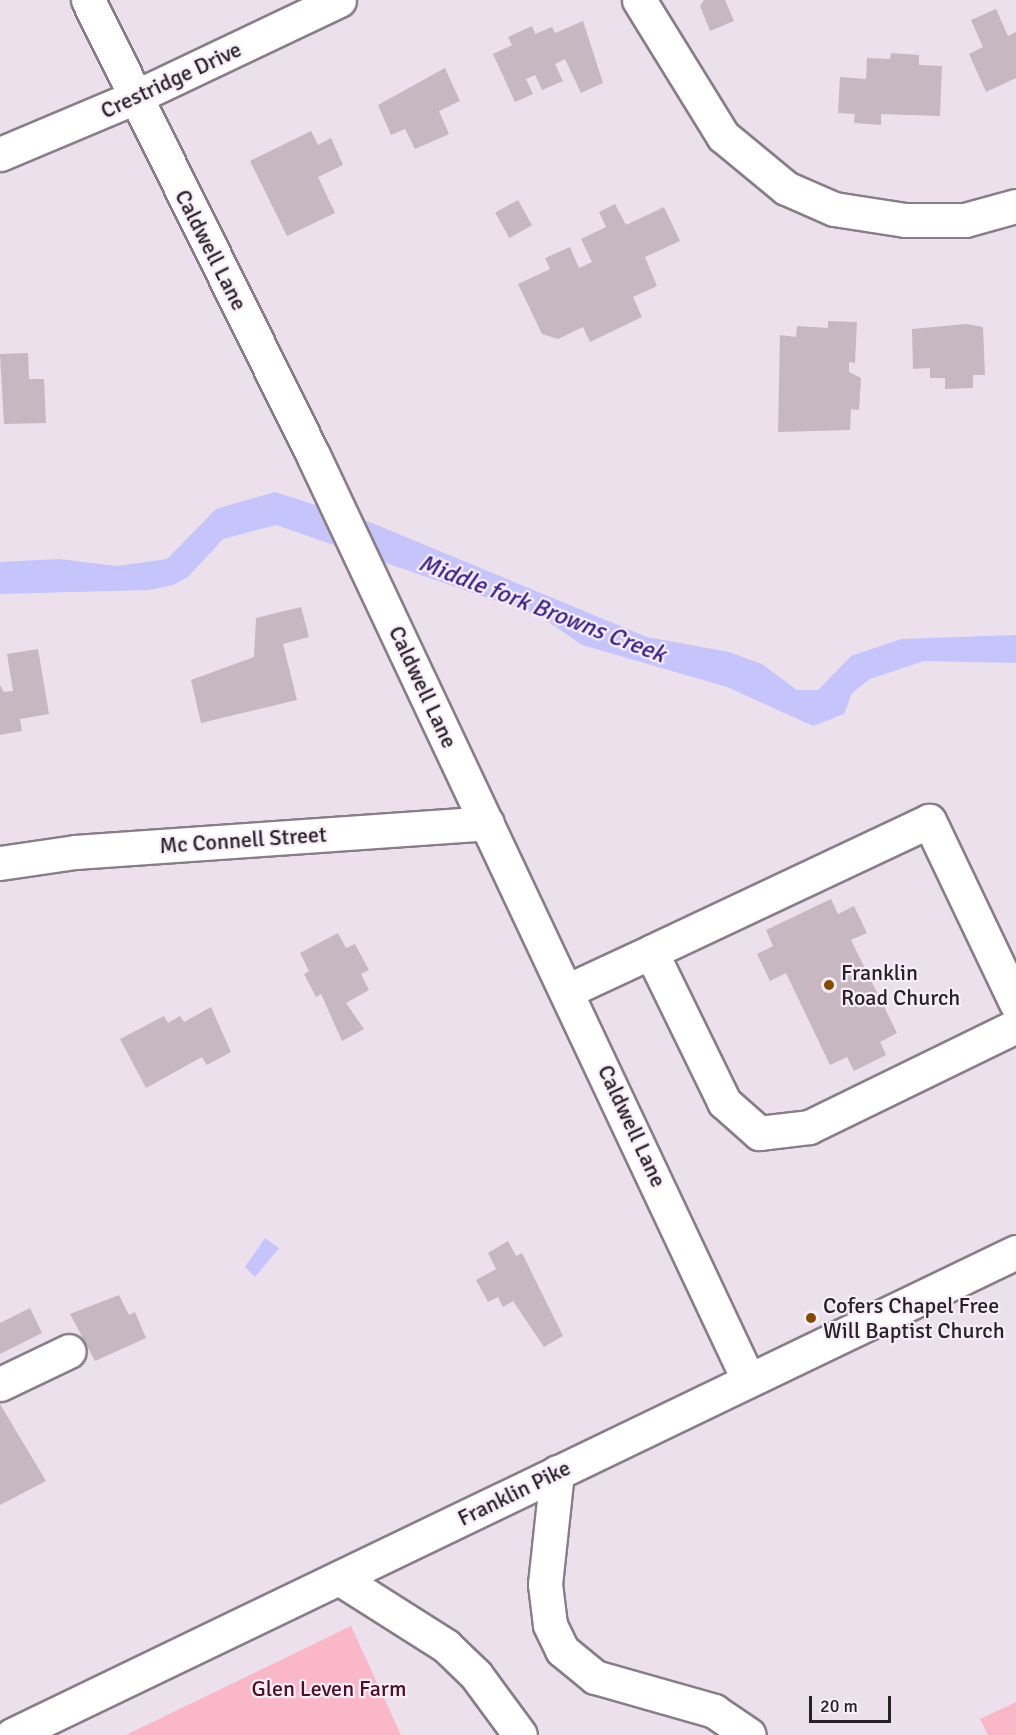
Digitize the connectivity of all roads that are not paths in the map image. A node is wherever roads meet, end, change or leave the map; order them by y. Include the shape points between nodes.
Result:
1 (88, 0) edge
2 (339, 0) edge
3 (639, 0) edge
4 (133, 98) junction
5 (0, 154) edge
6 (1016, 206) edge
7 (487, 823) junction
8 (0, 863) edge
9 (651, 952) junction
10 (569, 990) junction
11 (1016, 1003) edge
12 (1016, 1026) edge
13 (1016, 1252) edge
14 (69, 1351) dead end
15 (748, 1379) junction
16 (0, 1384) edge
17 (557, 1472) junction
18 (339, 1578) junction
19 (12, 1735) edge
20 (520, 1735) edge
21 (749, 1735) edge

1 - 4 street, Caldwell Lane
2 - 4 street, Crestridge Drive
3 - 6 street via 723,136 786,188 834,209 905,220 964,220
4 - 5 street, Crestridge Drive
4 - 7 street, Caldwell Lane via 313,455
7 - 8 street, Mc Connell Street via 75,852
7 - 10 street, Caldwell Lane
9 - 10 street
9 - 11 street via 928,821
9 - 12 street via 724,1102 759,1133 808,1127
10 - 15 street, Caldwell Lane
13 - 15 street, Franklin Pike
14 - 16 street
15 - 17 street, Franklin Pike
17 - 18 street, Franklin Pike
17 - 21 street via 545,1584 550,1625 562,1650 595,1677 714,1712
18 - 19 street, Franklin Pike
18 - 20 street via 446,1646 476,1675

